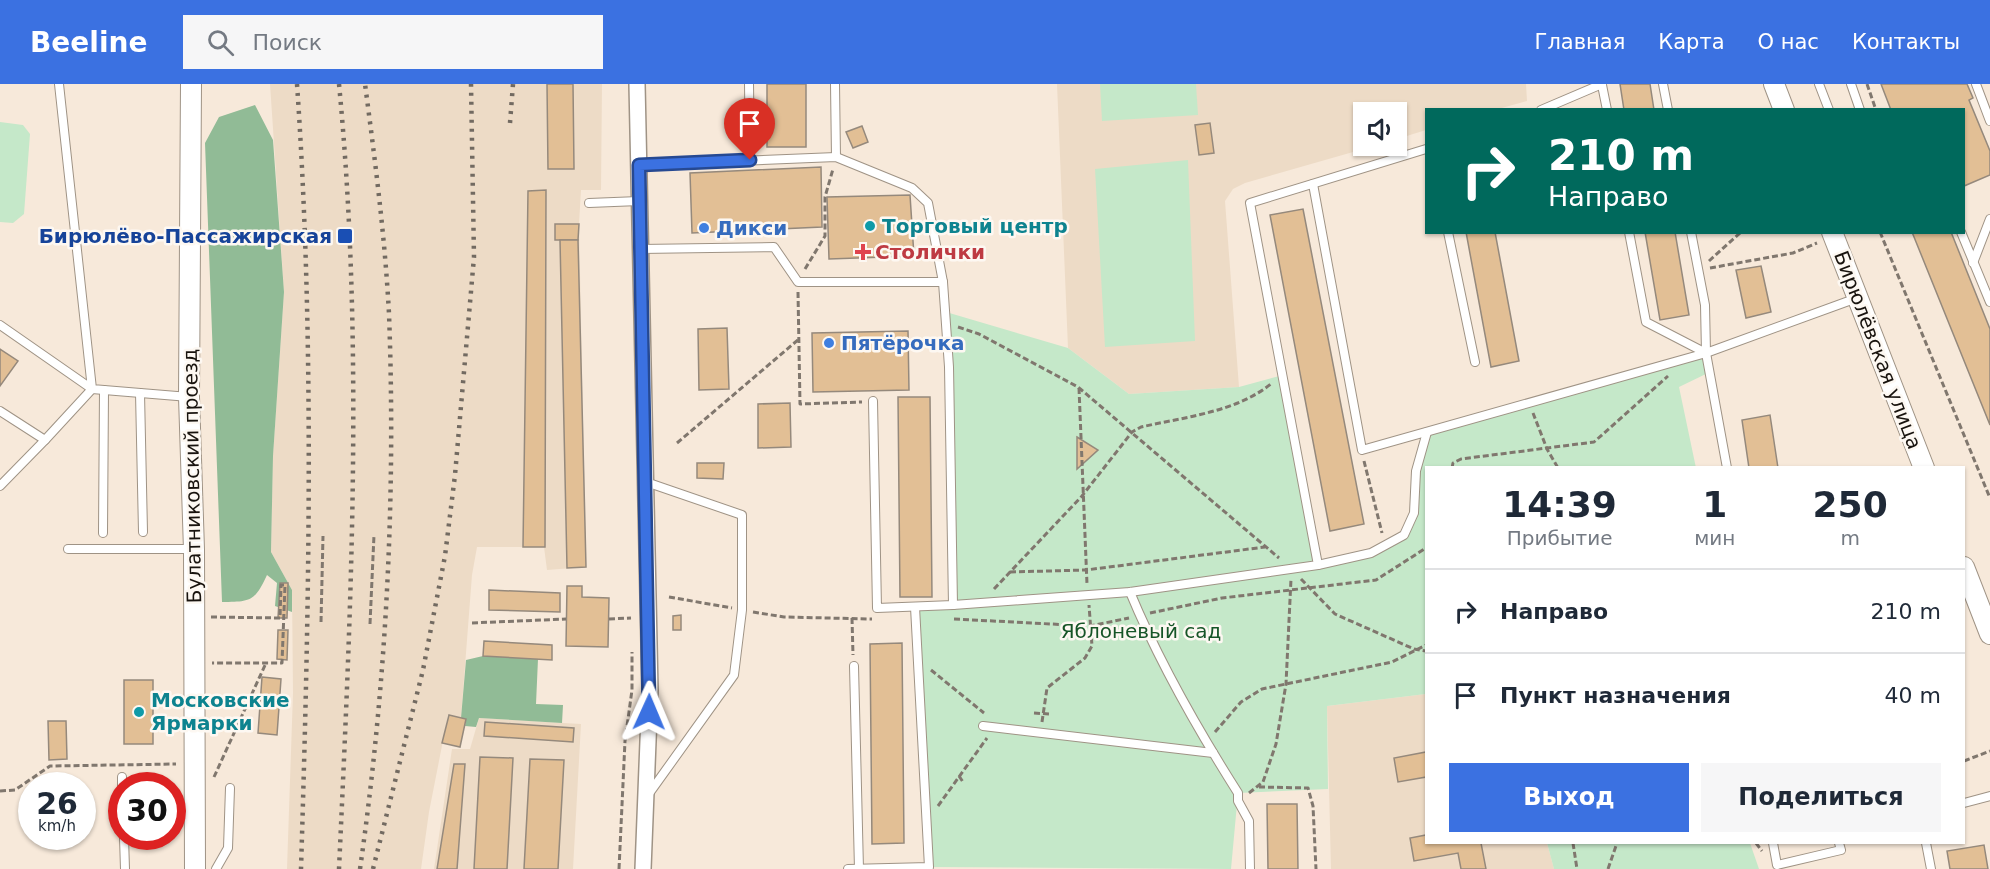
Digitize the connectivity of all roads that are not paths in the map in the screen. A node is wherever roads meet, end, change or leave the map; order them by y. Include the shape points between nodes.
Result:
1 (59, 84) edge
2 (191, 84) edge
3 (637, 84) edge
4 (749, 84) edge
5 (835, 84) edge
6 (1602, 84) edge
7 (1663, 84) edge
8 (1774, 84) edge
9 (1819, 84) edge
10 (1851, 84) edge
11 (1976, 84) edge
12 (1546, 108) edge
13 (1606, 108) edge
14 (1668, 108) edge
15 (1783, 108) edge
16 (1828, 108) edge
17 (1859, 108) edge
18 (1990, 121) edge
19 (1425, 149) edge
20 (836, 157) junction
21 (750, 160) junction
22 (639, 165) junction
23 (1313, 184) junction
24 (639, 201) junction
25 (589, 203) dead end
26 (1990, 219) edge
27 (1448, 234) edge
28 (1629, 234) edge
29 (1691, 234) edge
30 (1832, 234) edge
31 (1962, 234) edge
32 (640, 249) junction
33 (1973, 263) junction
34 (943, 282) junction
35 (1857, 298) junction
36 (1990, 302) edge
37 (0, 325) edge
38 (1706, 353) junction
39 (1474, 362) dead end
40 (92, 389) junction
41 (104, 390) junction
42 (140, 393) junction
43 (189, 397) junction
44 (873, 401) road end
45 (0, 411) edge
46 (1427, 432) junction
47 (45, 440) junction
48 (1727, 466) edge
49 (1923, 466) edge
50 (646, 482) junction
51 (0, 486) edge
52 (143, 532) dead end
53 (103, 533) dead end
54 (68, 549) dead end
55 (194, 549) junction
56 (1318, 565) junction
57 (1965, 570) edge
58 (1130, 592) junction
59 (953, 605) junction
60 (915, 607) junction
61 (1990, 633) edge
62 (854, 666) road end
63 (983, 726) dead end
64 (1213, 753) junction
65 (230, 788) dead end
66 (1990, 796) edge
67 (646, 797) junction
68 (1965, 800) edge
69 (1773, 844) edge
70 (1839, 844) edge
71 (1926, 844) edge
72 (124, 850) edge
73 (125, 869) edge
74 (195, 869) edge
75 (216, 869) edge
76 (643, 869) edge
77 (848, 869) edge
78 (859, 869) edge
79 (1250, 869) edge
80 (1931, 869) edge

1 - 40 lane
2 - 43 street, Булатниковский проезд
3 - 22 street
4 - 21 lane
5 - 20 lane
6 - 12 lane
6 - 13 lane
7 - 14 lane
8 - 15 street
9 - 16 lane
10 - 17 lane
11 - 18 lane
19 - 23 lane
20 - 21 lane
20 - 34 lane via 912,188 928,203
21 - 22 lane
22 - 24 street
23 - 46 lane via 1362,450
23 - 56 lane via 1250,203
24 - 25 lane
24 - 32 street
26 - 33 lane
27 - 39 lane
28 - 38 lane via 1646,322
29 - 38 lane via 1705,304
30 - 35 street, Бирюлёвская улица
31 - 33 lane
32 - 34 lane via 774,247 798,282
32 - 50 street
33 - 36 lane
34 - 59 lane
35 - 38 lane
35 - 49 street, Бирюлёвская улица
37 - 40 lane
38 - 46 lane
38 - 48 lane
40 - 41 lane
40 - 47 lane
41 - 42 lane
41 - 53 lane
42 - 43 lane
42 - 52 lane
43 - 55 street, Булатниковский проезд
44 - 60 lane via 877,608
45 - 47 lane
46 - 56 lane via 1416,471 1414,513 1404,535 1371,553
47 - 51 lane
50 - 67 street via 650,690
50 - 67 lane via 742,515 742,610 734,675
54 - 55 lane
55 - 74 street, Булатниковский проезд
56 - 58 lane
57 - 61 street
58 - 59 lane
58 - 64 lane
59 - 60 lane
60 - 78 lane via 930,867
62 - 78 lane
63 - 64 lane
64 - 79 lane via 1238,793 1249,821
65 - 75 lane via 228,848
66 - 68 lane
67 - 76 street
69 - 70 lane via 1777,865 1841,850
71 - 80 lane
72 - 73 lane
77 - 78 lane

